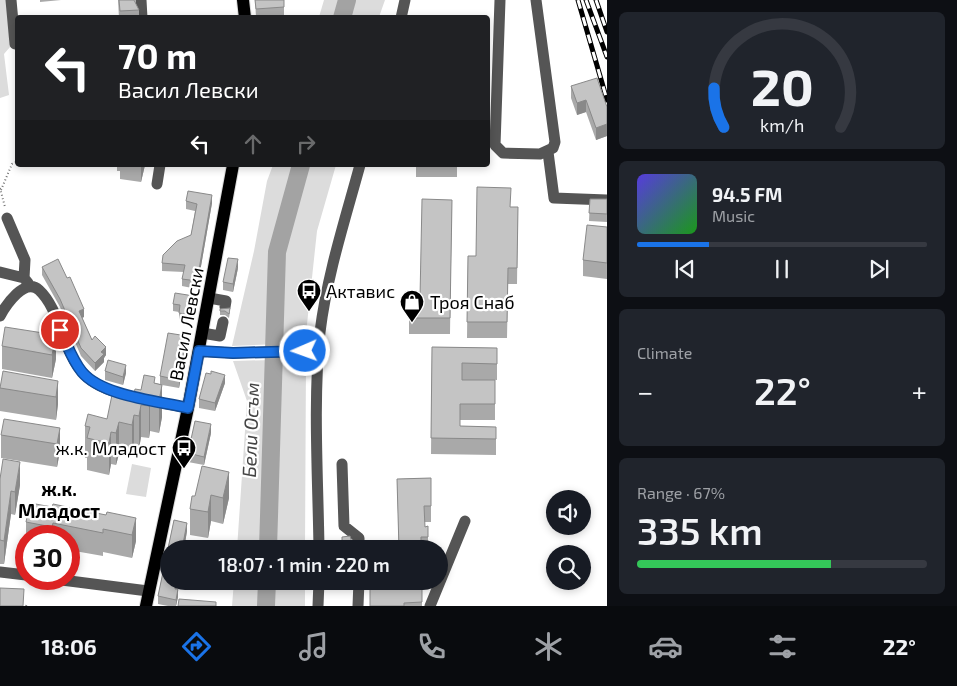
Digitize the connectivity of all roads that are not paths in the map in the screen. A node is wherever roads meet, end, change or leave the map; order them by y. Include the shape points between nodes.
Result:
1 (11, 0) edge
2 (141, 0) edge
3 (243, 0) edge
4 (406, 0) edge
5 (500, 0) edge
6 (536, 0) edge
7 (142, 15) edge
8 (244, 15) edge
9 (402, 15) edge
10 (15, 44) edge
11 (548, 152) junction
12 (160, 167) edge
13 (233, 167) edge
14 (359, 167) edge
15 (157, 184) dead end
16 (607, 200) edge
17 (7, 218) road end
18 (0, 272) edge
19 (27, 282) junction
20 (209, 298) junction
21 (225, 307) edge
22 (0, 316) edge
23 (222, 322) dead end
24 (202, 333) junction
25 (306, 347) road end
26 (199, 351) junction
27 (188, 408) junction
28 (342, 464) dead end
29 (465, 521) dead end
30 (319, 540) edge
31 (359, 540) edge
32 (0, 572) edge
33 (15, 574) edge
34 (80, 582) edge
35 (319, 590) edge
36 (359, 590) edge
37 (148, 591) junction
38 (146, 606) edge
39 (318, 606) edge
40 (358, 606) edge
41 (430, 606) edge

1 - 10 street
2 - 7 street
3 - 8 main road
4 - 9 street
5 - 11 street via 495,144 503,153
6 - 11 street via 555,142
11 - 16 street via 554,198
12 - 15 street
13 - 20 main road, Васил Левски
14 - 30 street via 334,257 320,331
17 - 19 street via 25,260
18 - 19 street
19 - 22 street via 7,302
19 - 27 street via 46,298 75,362 94,383 116,392
20 - 21 street via 226,301
20 - 24 main road, Васил Левски
23 - 24 street via 220,336
24 - 26 main road, Васил Левски
25 - 26 street via 233,353
26 - 27 main road, Васил Левски
27 - 37 main road, Васил Левски
28 - 31 street via 344,526
29 - 41 street
32 - 33 street
34 - 37 street
35 - 39 street
36 - 40 street
37 - 38 main road, Васил Левски

